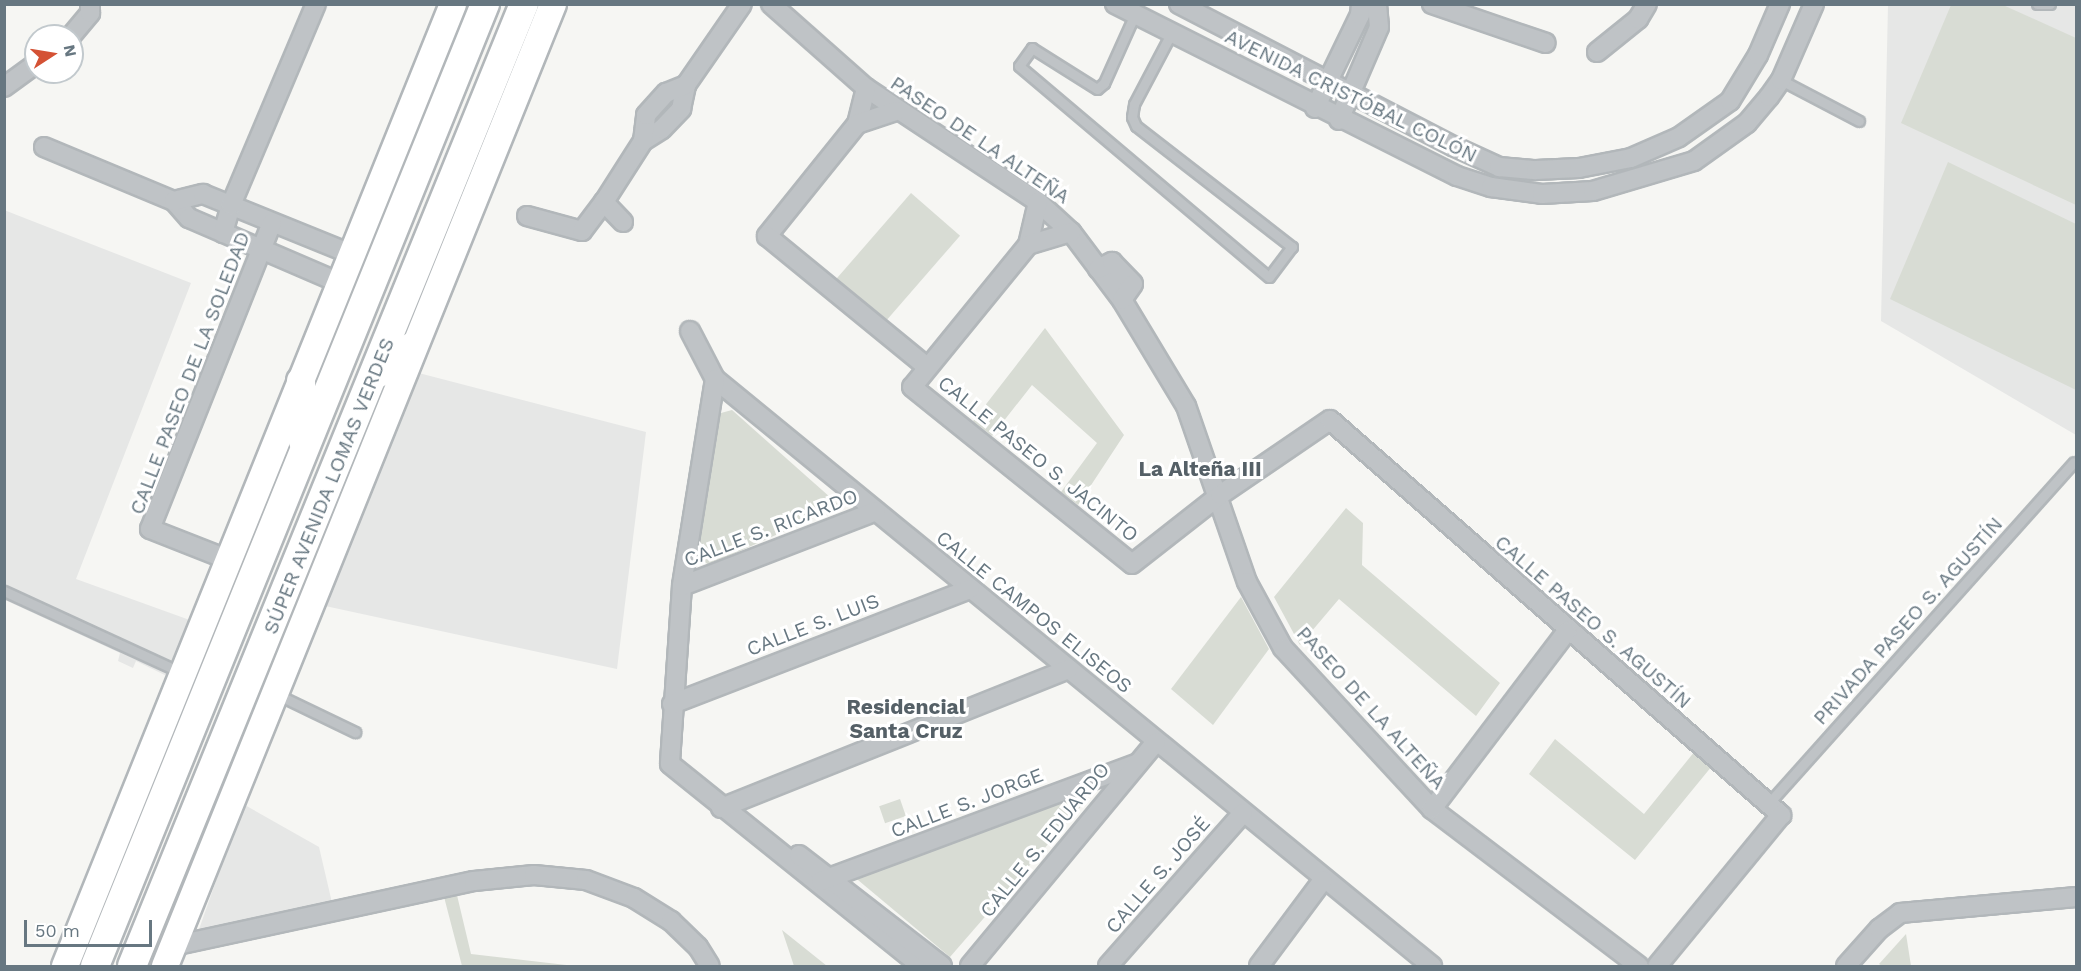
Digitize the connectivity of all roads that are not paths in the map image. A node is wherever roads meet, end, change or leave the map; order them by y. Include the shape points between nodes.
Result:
1 (90, 4) edge
2 (316, 4) edge
3 (453, 4) edge
4 (485, 4) edge
5 (524, 4) edge
6 (553, 4) edge
7 (742, 4) edge
8 (771, 4) edge
9 (1115, 4) edge
10 (1179, 4) edge
11 (1361, 4) edge
12 (1377, 4) edge
13 (1432, 4) edge
14 (1780, 4) edge
15 (1814, 4) edge
16 (2037, 4) edge
17 (2050, 4) edge
18 (1641, 10) edge
19 (1135, 14) junction
20 (81, 24) edge
21 (1172, 32) junction
22 (1546, 43) dead end
23 (1597, 52) dead end
24 (24, 73) edge
25 (1328, 80) junction
26 (1781, 80) junction
27 (4, 87) edge
28 (866, 88) junction
29 (1351, 93) junction
30 (1315, 108) junction
31 (896, 111) junction
32 (1339, 120) junction
33 (1858, 121) dead end
34 (857, 124) junction
35 (44, 147) dead end
36 (174, 201) junction
37 (604, 202) junction
38 (1038, 202) junction
39 (231, 205) junction
40 (527, 216) dead end
41 (623, 222) dead end
42 (272, 223) junction
43 (1071, 232) junction
44 (223, 233) junction
45 (1028, 245) junction
46 (261, 250) junction
47 (351, 254) junction
48 (340, 283) junction
49 (690, 331) dead end
50 (413, 346) junction
51 (927, 367) junction
52 (375, 375) junction
53 (715, 379) junction
54 (301, 381) junction
55 (303, 453) junction
56 (2074, 462) dead end
57 (1220, 495) junction
58 (876, 511) junction
59 (229, 560) junction
60 (682, 586) junction
61 (970, 589) junction
62 (4, 591) edge
63 (1568, 631) junction
64 (1068, 669) junction
65 (184, 674) junction
66 (276, 694) junction
67 (672, 704) junction
68 (355, 732) dead end
69 (1156, 742) junction
70 (1137, 764) junction
71 (1769, 803) junction
72 (727, 806) junction
73 (1432, 809) junction
74 (1243, 813) junction
75 (1323, 880) junction
76 (821, 881) junction
77 (2076, 897) edge
78 (169, 956) edge
79 (65, 966) edge
80 (94, 966) edge
81 (132, 966) edge
82 (710, 966) edge
83 (921, 966) edge
84 (942, 966) edge
85 (970, 966) edge
86 (1108, 966) edge
87 (1260, 966) edge
88 (1432, 966) edge
89 (1639, 966) edge
90 (1657, 966) edge
91 (1846, 966) edge

1 - 20 street via 90,13
2 - 39 street, CALLE PASEO DE LA SOLEDAD
3 - 47 main road
4 - 55 main road, SÚPER AVENIDA LOMAS VERDES
5 - 52 main road, SÚPER AVENIDA LOMAS VERDES
6 - 50 main road, SÚPER AVENIDA LOMAS VERDES
7 - 37 street via 686,85 681,109 662,129 643,141
8 - 28 street, PASEO DE LA ALTEÑA
9 - 19 street, AVENIDA CRISTÓBAL COLÓN
10 - 25 street, AVENIDA CRISTÓBAL COLÓN
11 - 25 street via 1360,15
12 - 29 street via 1379,27
13 - 22 street
14 - 29 street, AVENIDA CRISTÓBAL COLÓN via 1758,56 1730,101 1679,137 1631,158 1579,168 1499,166
15 - 26 street, AVENIDA CRISTÓBAL COLÓN
16 - 17 lane
18 - 23 street
19 - 21 street, AVENIDA CRISTÓBAL COLÓN
19 - 21 lane via 1104,83 1097,89 1032,48 1019,66 1269,277 1292,247 1136,126 1132,117 1134,104
21 - 30 street, AVENIDA CRISTÓBAL COLÓN
24 - 27 street
25 - 29 street, AVENIDA CRISTÓBAL COLÓN
25 - 30 street
26 - 32 street, AVENIDA CRISTÓBAL COLÓN via 1747,123 1694,161 1593,191 1542,194 1491,187 1457,176
26 - 33 lane
28 - 31 street, PASEO DE LA ALTEÑA
28 - 34 street, CALLE PASEO S. JACINTO
29 - 32 street
30 - 32 street, AVENIDA CRISTÓBAL COLÓN
31 - 34 street
31 - 38 street, PASEO DE LA ALTEÑA
34 - 51 street, CALLE PASEO S. JACINTO via 766,236
35 - 36 street
36 - 39 street via 203,194
36 - 44 street via 189,218
37 - 40 street via 582,231
37 - 41 street
38 - 43 street, PASEO DE LA ALTEÑA
38 - 45 street
39 - 42 street
39 - 44 street, CALLE PASEO DE LA SOLEDAD
42 - 46 street, CALLE PASEO DE LA SOLEDAD
42 - 47 street
43 - 45 street
43 - 57 street, PASEO DE LA ALTEÑA via 1122,300 1186,406
44 - 46 street
45 - 51 street
46 - 48 street
46 - 59 street, CALLE PASEO DE LA SOLEDAD via 150,529
47 - 48 main road
48 - 54 main road
49 - 53 street, CALLE CAMPOS ELISEOS
50 - 52 main road
50 - 66 main road, SÚPER AVENIDA LOMAS VERDES
51 - 57 street, CALLE PASEO S. JACINTO via 912,387 1132,564
52 - 81 main road, SÚPER AVENIDA LOMAS VERDES
53 - 58 street, CALLE CAMPOS ELISEOS
53 - 60 street
54 - 55 main road
54 - 59 main road
55 - 80 main road, SÚPER AVENIDA LOMAS VERDES
56 - 71 lane, PRIVADA PASEO S. AGUSTÍN
57 - 63 street, CALLE PASEO S. AGUSTÍN via 1330,420
57 - 73 street, PASEO DE LA ALTEÑA via 1247,582 1283,648
58 - 60 street, CALLE S. RICARDO
58 - 61 street, CALLE CAMPOS ELISEOS
59 - 65 main road
60 - 67 street
61 - 64 street, CALLE CAMPOS ELISEOS
61 - 67 street, CALLE S. LUIS
62 - 65 lane
63 - 71 street, CALLE PASEO S. AGUSTÍN
63 - 73 street
64 - 69 street, CALLE CAMPOS ELISEOS
64 - 72 street
65 - 79 main road
66 - 68 lane
66 - 78 main road, SÚPER AVENIDA LOMAS VERDES
67 - 72 street via 668,749
69 - 70 street, CALLE S. EDUARDO
69 - 74 street, CALLE CAMPOS ELISEOS
70 - 76 street, CALLE S. JORGE
70 - 85 street, CALLE S. EDUARDO
71 - 90 street via 1781,815
72 - 76 street
73 - 89 street, PASEO DE LA ALTEÑA
74 - 75 street, CALLE CAMPOS ELISEOS
74 - 86 street, CALLE S. JOSÉ
75 - 87 street
75 - 88 street, CALLE CAMPOS ELISEOS
76 - 83 street
76 - 84 street
77 - 91 street via 1900,913 1879,929
78 - 82 street via 474,881 534,875 586,880 634,898 671,921 698,947

